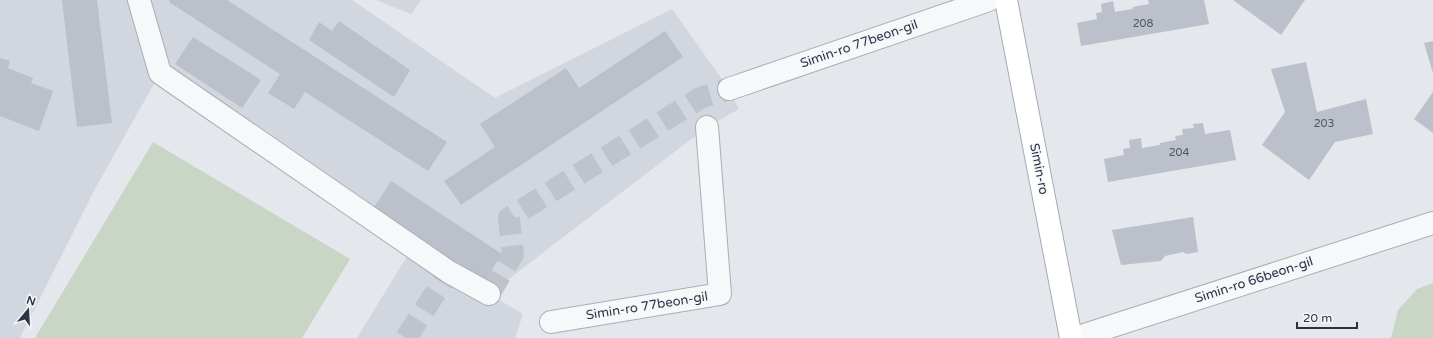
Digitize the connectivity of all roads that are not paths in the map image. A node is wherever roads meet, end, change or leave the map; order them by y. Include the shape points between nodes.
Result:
1 (139, 0) edge
2 (989, 0) edge
3 (1006, 0) edge
4 (729, 89) tunnel mouth
5 (707, 127) dead end
6 (1433, 223) edge
7 (489, 294) dead end
8 (551, 322) dead end
9 (1071, 338) edge
10 (1075, 338) edge

1 - 7 street via 160,73 449,272
2 - 4 street, Simin-ro 77beon-gil
3 - 9 main road, Simin-ro
5 - 8 street, Simin-ro 77beon-gil via 720,294
6 - 10 street, Simin-ro 66beon-gil

